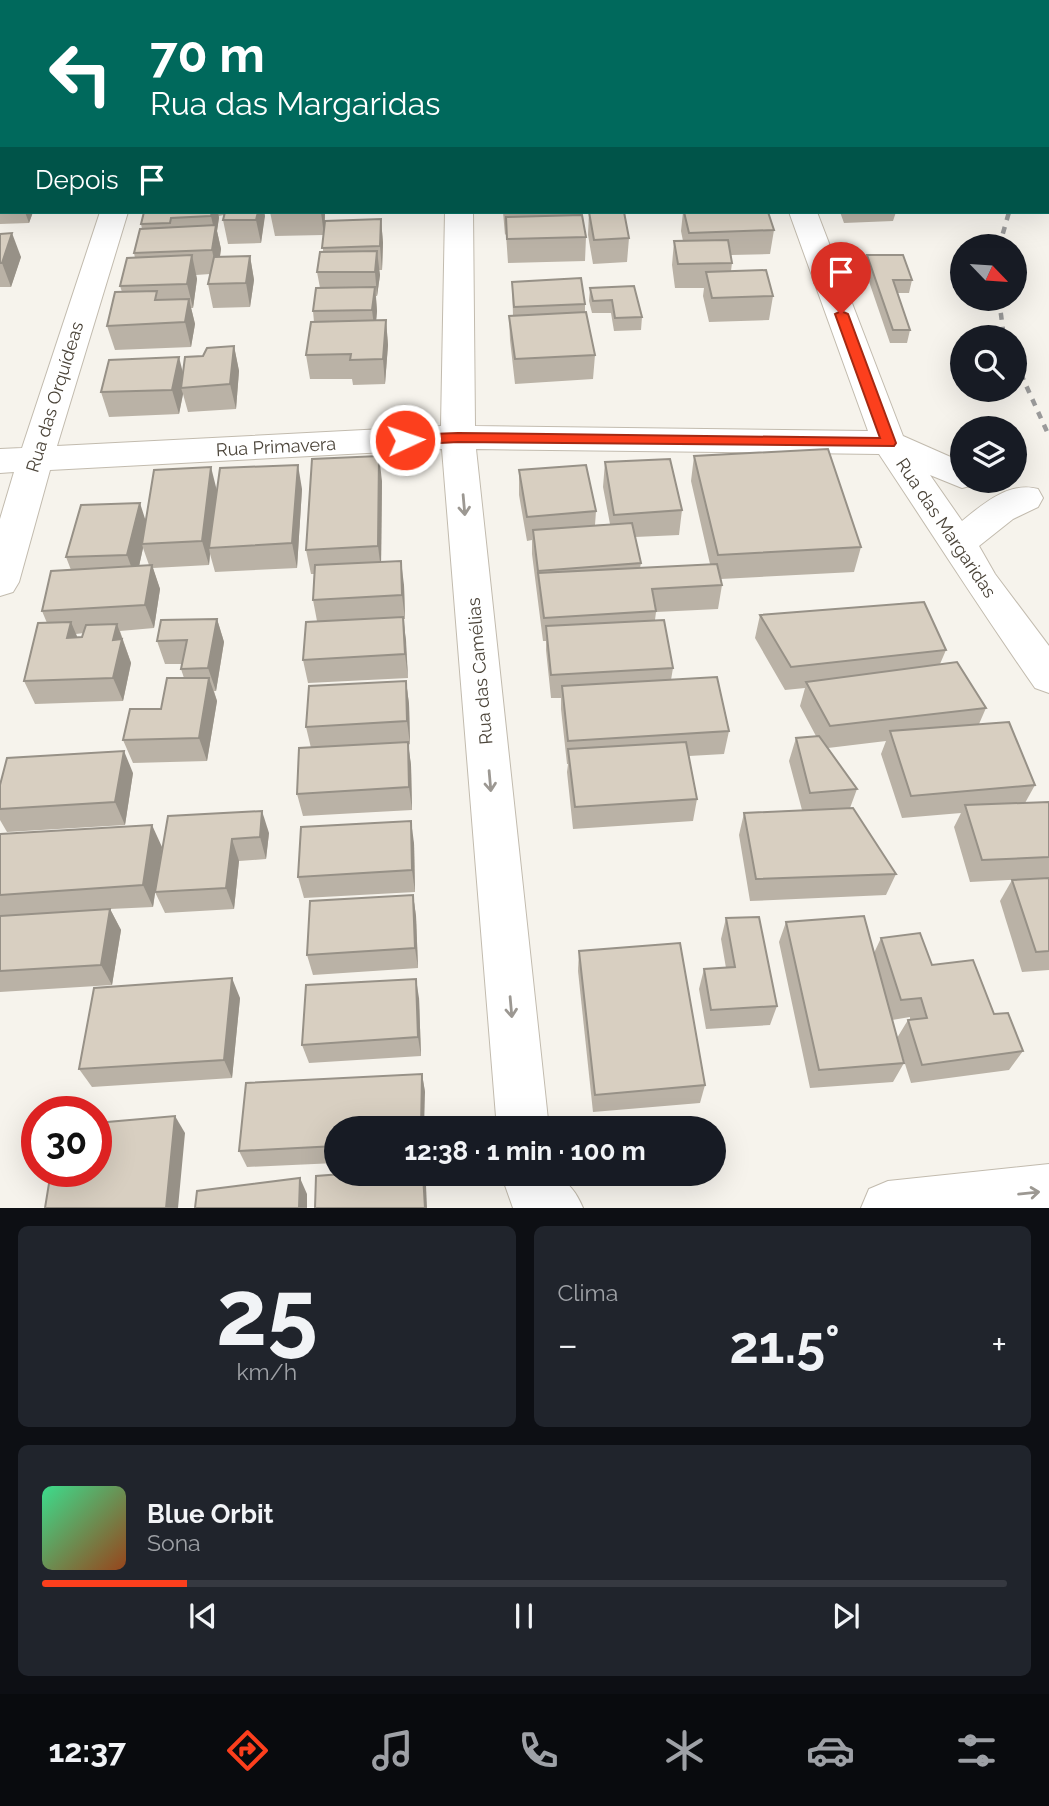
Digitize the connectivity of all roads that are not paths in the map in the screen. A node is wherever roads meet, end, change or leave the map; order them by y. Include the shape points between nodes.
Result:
1 (113, 214) edge
2 (459, 214) edge
3 (804, 214) edge
4 (458, 437) junction
5 (889, 443) junction
6 (35, 460) junction
7 (0, 461) edge
8 (950, 471) edge
9 (1012, 493) edge
10 (1037, 501) edge
11 (958, 543) junction
12 (0, 582) edge
13 (1049, 677) edge
14 (522, 1116) edge
15 (532, 1186) edge
16 (1049, 1191) edge
17 (556, 1208) edge
18 (888, 1208) edge

1 - 6 street, Rua das Orquídeas
2 - 4 street, Rua das Camélias
3 - 5 street, Rua das Margaridas
4 - 5 street, Rua Primavera
4 - 6 street, Rua Primavera
4 -> 14 street, Rua das Camélias
5 - 8 street
5 - 11 street, Rua das Margaridas
6 - 7 street, Rua Primavera
6 - 12 street, Rua das Orquídeas
9 - 10 street
10 - 11 street via 1000,510
11 - 13 street, Rua das Margaridas
15 - 17 street
18 -> 16 street

